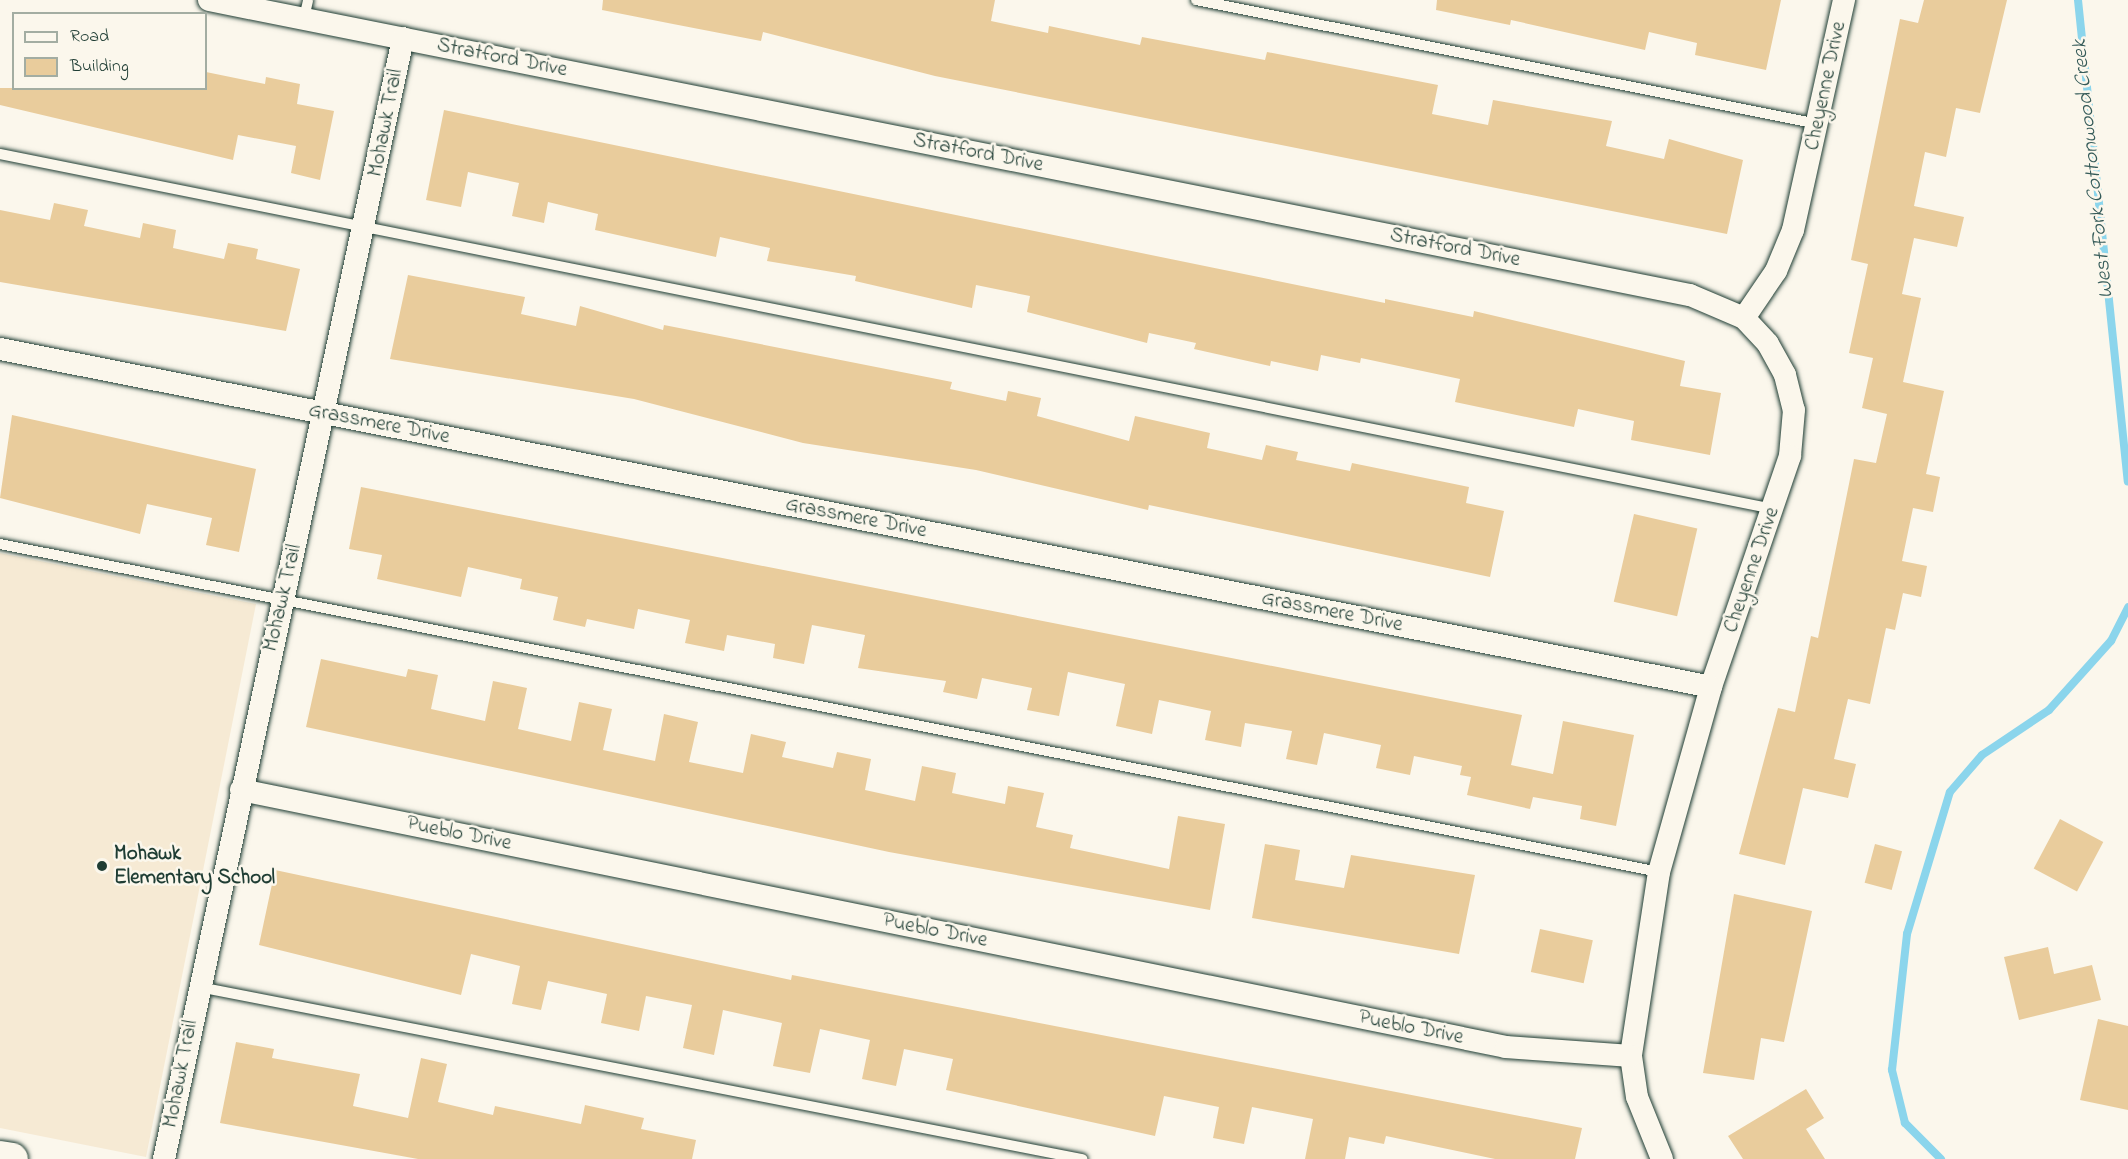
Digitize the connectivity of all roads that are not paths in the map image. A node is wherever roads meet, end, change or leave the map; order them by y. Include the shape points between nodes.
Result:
1 (209, 0) edge
2 (1196, 0) edge
3 (1844, 0) edge
4 (306, 9) edge
5 (403, 38) junction
6 (1818, 124) junction
7 (0, 154) edge
8 (365, 226) junction
9 (1744, 318) junction
10 (0, 349) edge
11 (326, 413) junction
12 (1773, 509) junction
13 (0, 544) edge
14 (282, 600) junction
15 (1711, 687) junction
16 (241, 790) junction
17 (1659, 872) junction
18 (199, 986) junction
19 (1631, 1056) junction
20 (0, 1157) edge
21 (12, 1159) edge
22 (164, 1159) edge
23 (1082, 1159) edge
24 (1662, 1159) edge

1 - 4 street, Stratford Drive
2 - 6 lane
3 - 6 street, Cheyenne Drive
4 - 5 street, Stratford Drive
5 - 8 street, Mohawk Trail
5 - 9 street, Stratford Drive via 1690,295
6 - 9 street, Cheyenne Drive via 1793,230 1776,271
7 - 8 lane
8 - 11 street, Mohawk Trail
8 - 12 lane
9 - 12 street, Cheyenne Drive via 1768,344 1785,375 1794,410 1790,456
10 - 11 street, Grassmere Drive
11 - 14 street, Mohawk Trail
11 - 15 street, Grassmere Drive
12 - 15 street, Cheyenne Drive
13 - 14 lane
14 - 16 street, Mohawk Trail
14 - 17 lane
15 - 17 street, Cheyenne Drive
16 - 18 street, Mohawk Trail
16 - 19 street, Pueblo Drive via 1506,1047
17 - 19 street, Cheyenne Drive
18 - 22 street, Mohawk Trail
18 - 23 lane
19 - 24 street, Cheyenne Drive via 1637,1097
20 - 21 street

